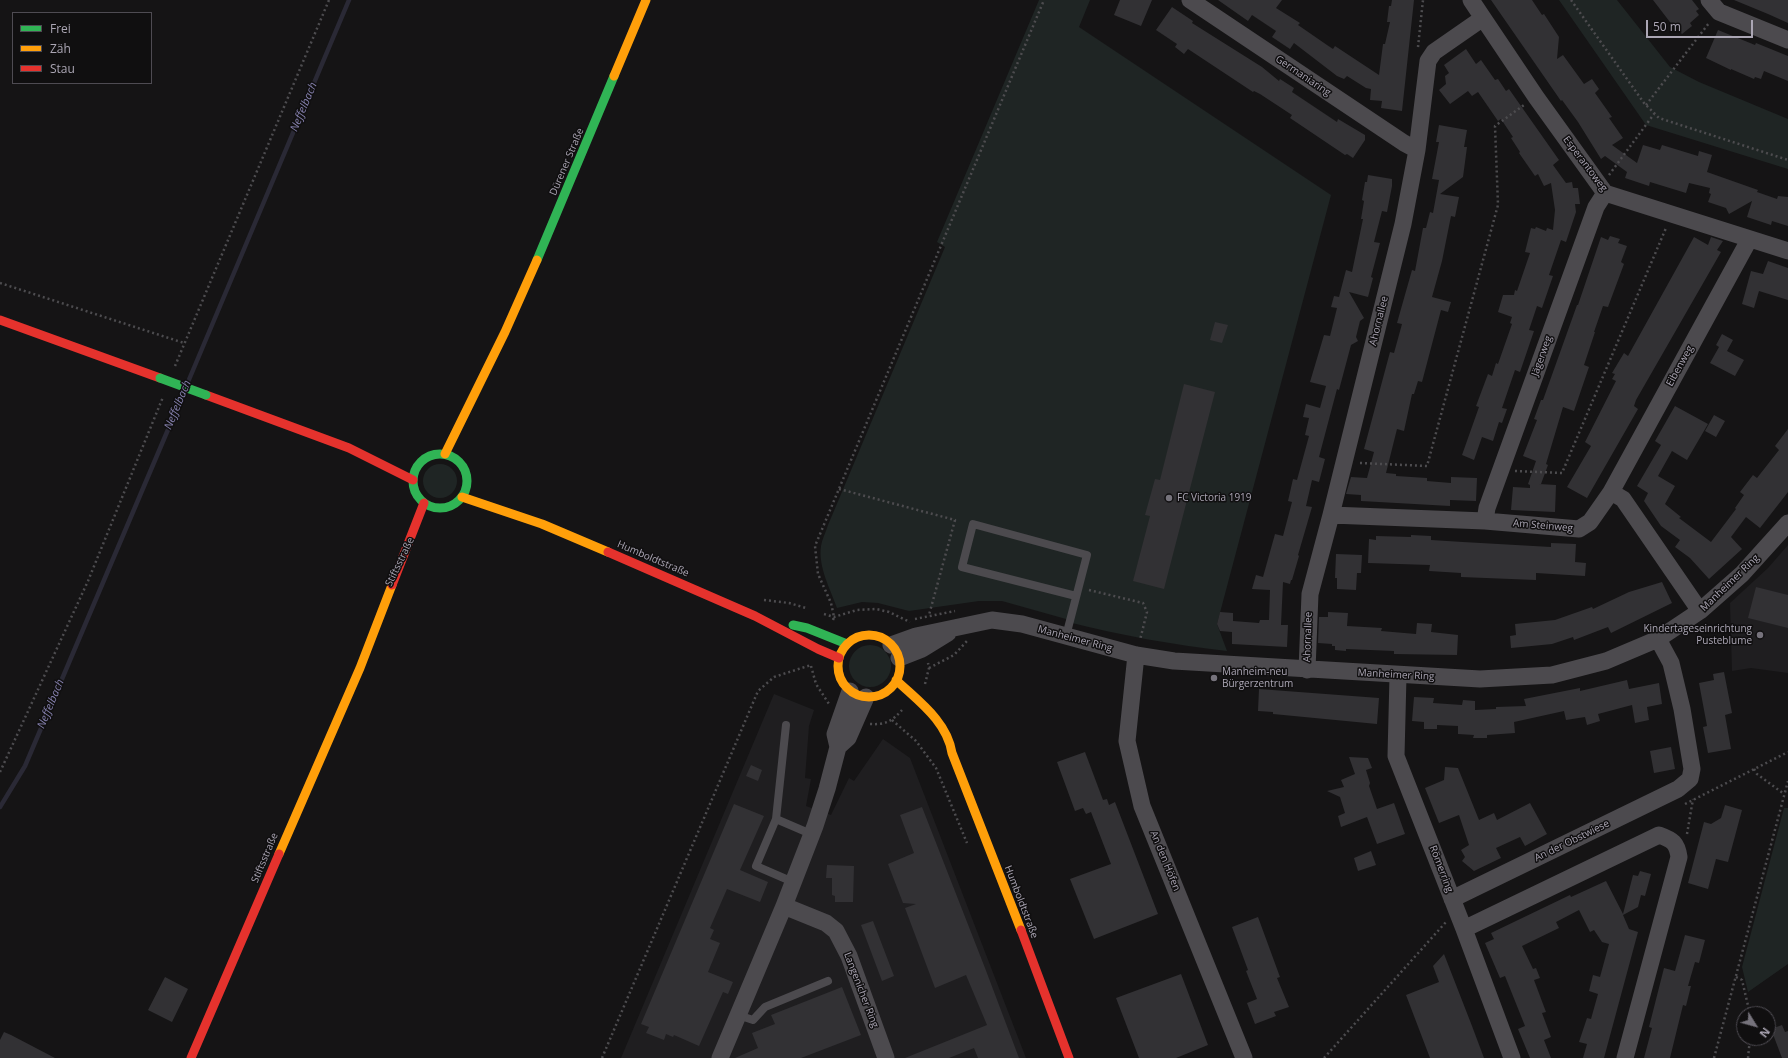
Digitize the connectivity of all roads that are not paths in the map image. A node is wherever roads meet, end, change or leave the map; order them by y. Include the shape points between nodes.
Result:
1 (646, 0) edge
2 (1190, 0) edge
3 (1471, 0) edge
4 (1714, 5) edge
5 (1483, 18) junction
6 (1788, 40) edge
7 (1417, 150) junction
8 (1602, 189) junction
9 (1749, 240) junction
10 (1788, 251) edge
11 (0, 320) edge
12 (505, 332) junction
13 (471, 422) dead end
14 (349, 448) junction
15 (445, 454) junction
16 (388, 457) dead end
17 (413, 480) junction
18 (1611, 492) junction
19 (462, 497) junction
20 (495, 497) dead end
21 (424, 504) junction
22 (1331, 515) junction
23 (1485, 521) junction
24 (542, 524) junction
25 (1787, 525) edge
26 (408, 571) dead end
27 (1076, 596) junction
28 (1700, 611) junction
29 (755, 616) junction
30 (1066, 636) junction
31 (1658, 639) junction
32 (847, 644) junction
33 (895, 652) junction
34 (1136, 655) junction
35 (839, 658) junction
36 (360, 668) junction
37 (1307, 670) junction
38 (1398, 676) junction
39 (896, 680) junction
40 (888, 691) junction
41 (858, 694) junction
42 (904, 708) road end
43 (786, 725) dead end
44 (940, 743) dead end
45 (952, 754) junction
46 (776, 819) junction
47 (811, 834) junction
48 (794, 882) junction
49 (1452, 899) junction
50 (784, 906) junction
51 (1464, 929) junction
52 (828, 981) dead end
53 (738, 1015) junction
54 (191, 1058) edge
55 (720, 1058) edge
56 (886, 1058) edge
57 (1069, 1058) edge
58 (1244, 1058) edge
59 (1512, 1058) edge
60 (1625, 1058) edge

1 - 12 street, Dürener Straße via 544,246
2 - 7 street, Germaniaring
3 - 5 street
4 - 6 street
5 - 7 street, Ahornallee via 1434,52 1428,61
5 - 8 street, Esperantoweg
7 - 22 street, Ahornallee via 1403,224
8 - 9 street, Esperantoweg
8 - 23 street, Jägerweg via 1500,471
9 - 10 street, Esperantoweg
9 - 18 street, Eibenweg
11 - 14 street, bridge
12 - 13 street, Dürener Straße
12 - 15 street, Dürener Straße
14 - 16 street
14 - 17 street
15 - 17 street via 430,456 414,464
15 - 19 street via 459,456 471,484
17 - 21 street via 415,493
18 - 23 street, Am Steinweg via 1590,522 1579,529
18 - 28 street via 1623,499
19 - 21 street via 452,506 436,512
19 - 24 street, Humboldtstraße
20 - 24 street, Humboldtstraße
21 - 36 street, Stiftsstraße
22 - 23 street, Am Steinweg
22 - 37 street, Ahornallee via 1310,594
24 - 29 street, Humboldtstraße
25 - 28 street, Manheimer Ring via 1742,574
26 - 36 street, Stiftsstraße
27 - 27 lane via 1087,555 973,524 962,567
27 - 30 lane
28 - 31 street, Manheimer Ring
29 - 32 street, Humboldtstraße via 808,628
29 - 35 street, Humboldtstraße
30 - 33 street, Manheimer Ring via 1022,624 992,620 963,633 919,642
30 - 34 street, Manheimer Ring
31 - 38 street, Manheimer Ring via 1606,661 1552,675 1480,679
31 - 49 street, An der Obstwiese via 1671,663 1682,709 1692,769 1690,779 1678,789
32 - 33 street via 864,636 874,636 883,639
32 - 35 street
33 - 39 street via 899,669
34 - 37 street, Manheimer Ring via 1174,661
34 - 58 street, An den Höfen via 1127,740 1142,806
35 - 41 street via 838,667 844,684
36 - 54 street, Stiftsstraße
37 - 38 street, Manheimer Ring
38 - 49 street, Römerring via 1396,756
39 - 40 street
39 - 45 street, Humboldtstraße via 939,721 950,741
40 - 41 street via 874,697
40 - 42 street
41 - 47 street via 849,717 848,738 838,747
43 - 46 lane
44 - 45 street, Humboldtstraße
45 - 57 street, Humboldtstraße
46 - 47 lane
46 - 48 lane via 756,866
47 - 48 street
48 - 50 street
49 - 51 street, Römerring
50 - 53 street
50 - 56 street, Langenicher Ring via 826,923 836,931 849,956
51 - 59 street, Römerring
51 - 60 street via 1660,835 1671,839 1677,847 1679,857
52 - 53 lane via 765,1007 753,1020
53 - 55 street

